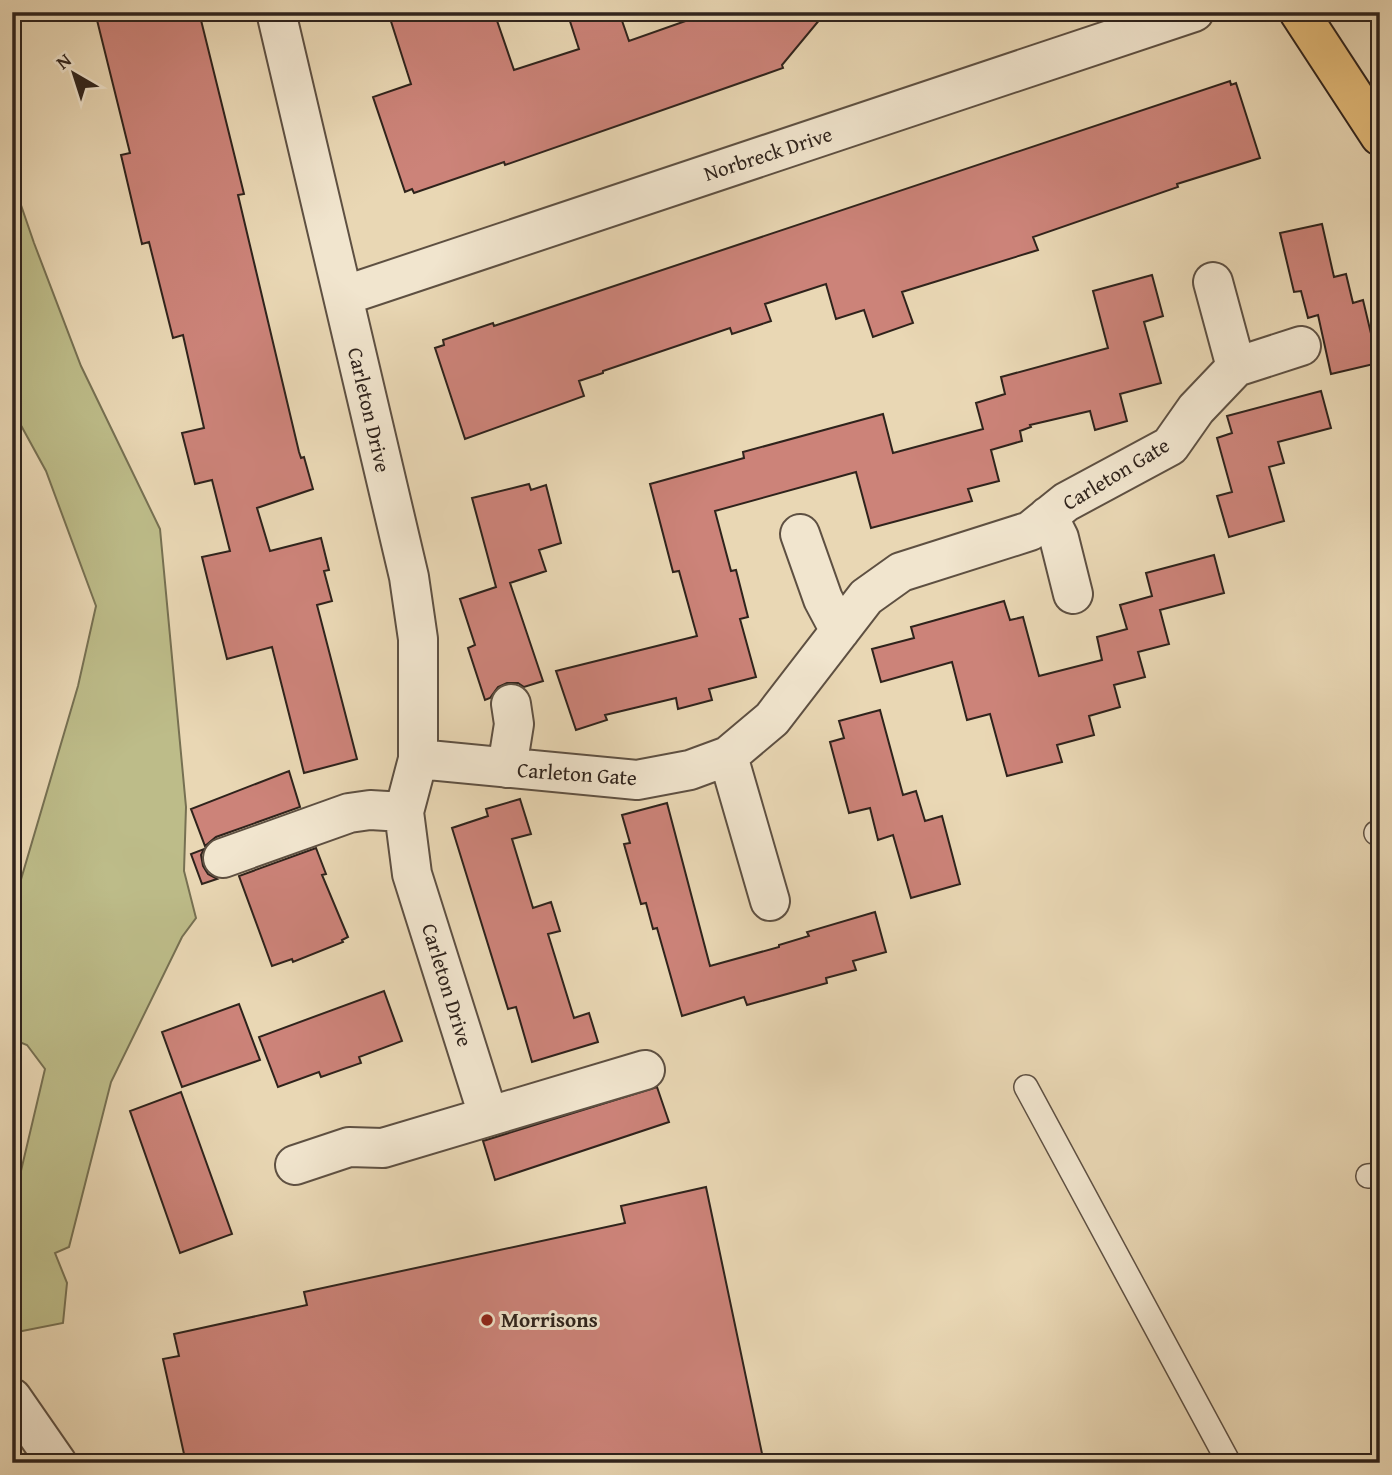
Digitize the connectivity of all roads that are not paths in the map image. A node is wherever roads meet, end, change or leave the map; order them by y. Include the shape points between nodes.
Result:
1 (276, 12) edge
2 (1194, 12) edge
3 (1298, 12) edge
4 (1380, 136) edge
5 (1213, 282) dead end
6 (343, 296) junction
7 (1301, 346) dead end
8 (1237, 367) junction
9 (1048, 516) junction
10 (800, 534) dead end
11 (1073, 594) dead end
12 (840, 631) junction
13 (511, 704) dead end
14 (728, 756) junction
15 (418, 759) junction
16 (507, 768) junction
17 (404, 812) junction
18 (223, 858) dead end
19 (770, 901) dead end
20 (645, 1070) dead end
21 (1026, 1087) dead end
22 (488, 1115) junction
23 (295, 1165) dead end
24 (12, 1398) edge
25 (57, 1463) edge
26 (1229, 1463) edge

1 - 6 street, Carleton Drive
2 - 6 street, Norbreck Drive
3 - 4 main road
5 - 8 street
6 - 15 street, Carleton Drive via 409,577 418,639
7 - 8 street, Carleton Gate
8 - 9 street, Carleton Gate via 1196,409 1170,446
9 - 11 street, Carleton Gate via 1059,538
9 - 12 street, Carleton Gate via 1030,531 901,572 866,597
10 - 12 street via 823,599
12 - 14 street, Carleton Gate via 772,719
13 - 16 street, Carleton Gate via 514,724
14 - 16 street, Carleton Gate via 690,771 637,780
14 - 19 street
15 - 16 street, Carleton Gate
15 - 17 street, Carleton Drive
17 - 18 street via 349,813
17 - 22 street, Carleton Drive via 412,874
20 - 22 street
21 - 26 lane
22 - 23 street via 383,1148 349,1147
24 - 25 street

